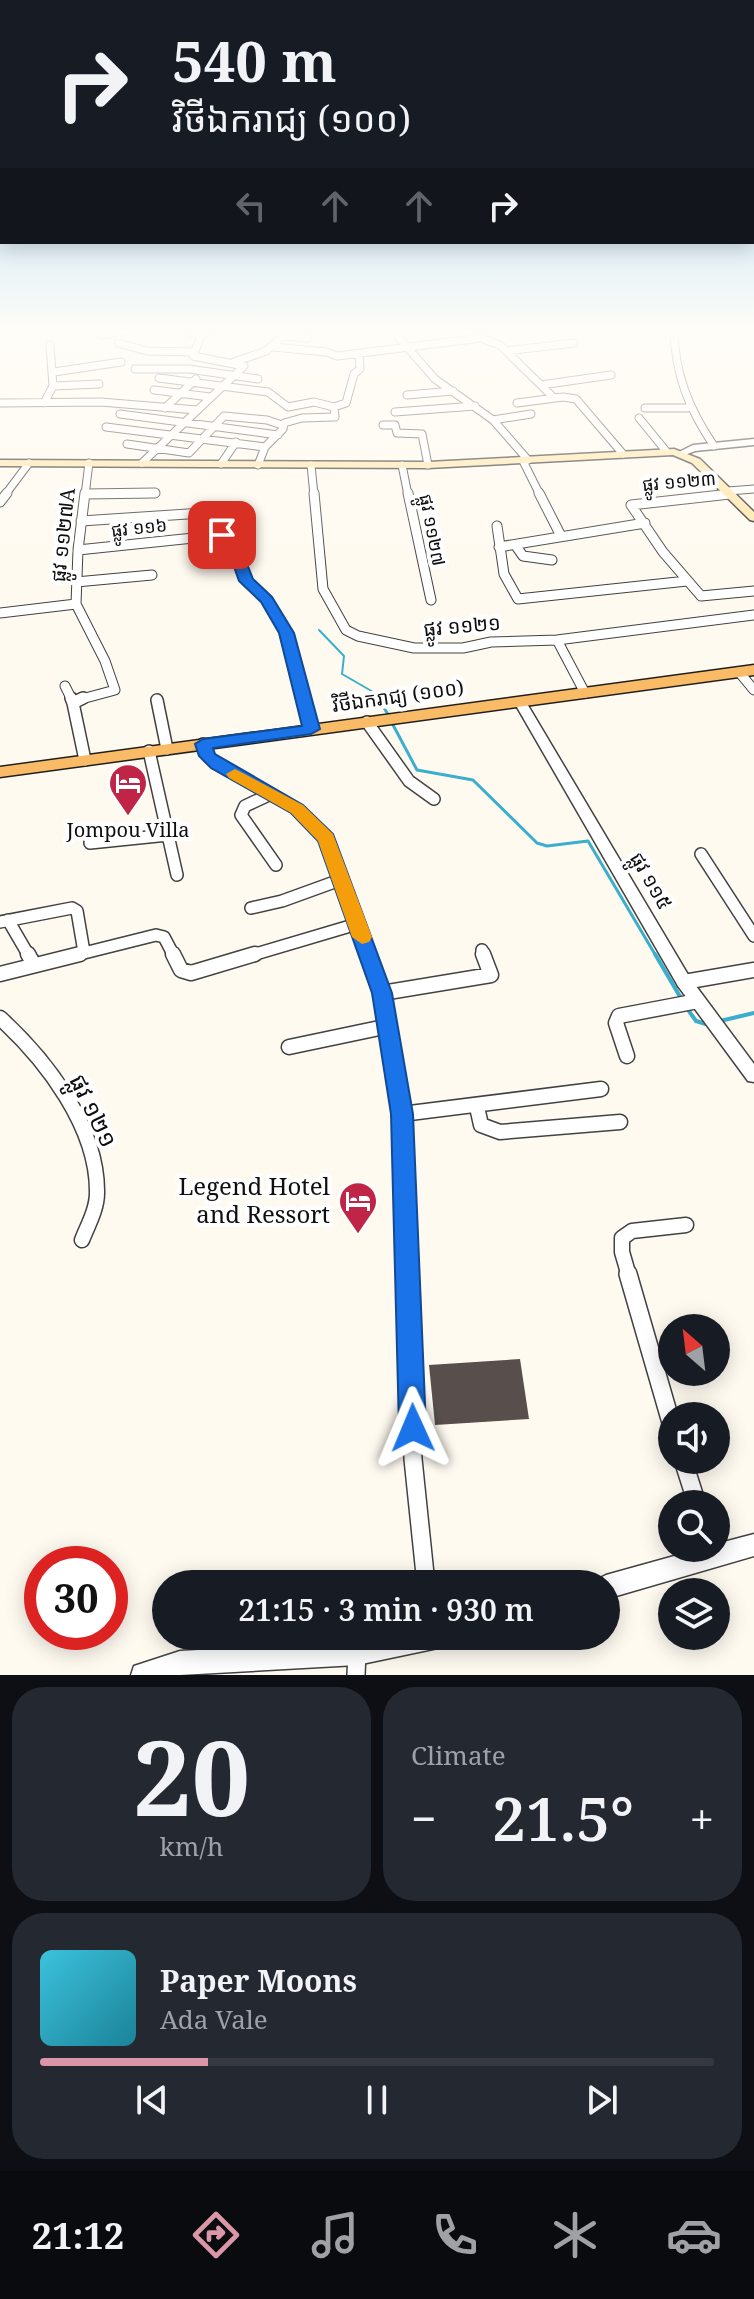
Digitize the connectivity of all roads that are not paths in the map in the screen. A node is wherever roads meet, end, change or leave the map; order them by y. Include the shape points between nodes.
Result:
1 (165, 408) edge
2 (183, 408) edge
3 (334, 408) edge
4 (446, 408) edge
5 (478, 408) edge
6 (584, 408) edge
7 (687, 408) edge
8 (197, 410) joint
9 (395, 412) dead end
10 (120, 414) dead end
11 (531, 414) dead end
12 (154, 418) junction
13 (639, 418) dead end
14 (257, 419) junction
15 (493, 420) junction
16 (184, 422) junction
17 (282, 425) junction
18 (383, 425) dead end
19 (106, 427) dead end
20 (217, 427) junction
21 (141, 431) junction
22 (247, 431) junction
23 (171, 435) junction
24 (278, 435) junction
25 (202, 440) junction
26 (754, 442) edge
27 (234, 444) junction
28 (714, 446) junction
29 (265, 447) junction
30 (156, 448) junction
31 (666, 451) junction
32 (682, 453) junction
33 (623, 454) junction
34 (526, 461) junction
35 (0, 463) edge
36 (29, 463) junction
37 (89, 463) junction
38 (142, 463) junction
39 (221, 464) junction
40 (258, 465) junction
41 (311, 465) junction
42 (402, 465) junction
43 (428, 465) junction
44 (754, 489) edge
45 (729, 492) junction
46 (155, 493) dead end
47 (85, 494) junction
48 (0, 502) edge
49 (218, 512) dead end
50 (754, 518) edge
51 (81, 521) junction
52 (645, 523) junction
53 (497, 526) dead end
54 (561, 536) junction
55 (516, 546) junction
56 (499, 547) junction
57 (78, 550) junction
58 (552, 560) dead end
59 (152, 575) dead end
60 (687, 581) junction
61 (76, 582) junction
62 (754, 591) edge
63 (431, 600) dead end
64 (76, 604) junction
65 (0, 613) edge
66 (754, 615) edge
67 (557, 640) junction
68 (746, 671) edge
69 (65, 686) dead end
70 (754, 690) edge
71 (585, 693) junction
72 (157, 700) dead end
73 (520, 702) junction
74 (73, 703) junction
75 (373, 721) junction
76 (311, 729) junction
77 (203, 744) junction
78 (167, 749) junction
79 (149, 751) junction
80 (85, 760) junction
81 (0, 772) edge
82 (271, 794) junction
83 (434, 799) dead end
84 (168, 835) junction
85 (90, 843) dead end
86 (701, 854) dead end
87 (276, 865) dead end
88 (177, 875) dead end
89 (340, 880) junction
90 (251, 908) dead end
91 (4, 921) edge
92 (357, 924) junction
93 (754, 936) edge
94 (482, 950) dead end
95 (84, 952) junction
96 (34, 965) junction
97 (754, 970) edge
98 (0, 974) edge
99 (684, 982) junction
100 (382, 993) junction
101 (702, 1007) junction
102 (0, 1018) edge
103 (389, 1026) junction
104 (289, 1047) dead end
105 (627, 1056) dead end
106 (754, 1076) edge
107 (601, 1089) dead end
108 (477, 1107) junction
109 (402, 1114) junction
110 (620, 1122) dead end
111 (686, 1225) dead end
112 (82, 1240) dead end
113 (665, 1402) edge
114 (754, 1545) edge
115 (730, 1549) edge
116 (682, 1562) edge
117 (425, 1570) edge
118 (620, 1582) edge
119 (396, 1650) edge
120 (357, 1664) edge
121 (143, 1675) edge

1 - 12 street
2 - 8 street
3 - 17 street via 335,417
4 - 9 street
5 - 15 street
6 - 33 street
7 - 28 street
8 - 16 street
10 - 12 street
11 - 15 street
12 - 16 street
12 - 21 street
13 - 31 street
14 - 17 street
14 - 20 street via 228,415
14 - 22 street
15 - 34 street
16 - 20 street
16 - 23 street
17 - 24 street
18 - 43 street via 395,425 397,433 422,434
19 - 21 street
20 - 22 street
20 - 25 street
21 - 23 street
21 - 30 street via 127,444
22 - 24 street
22 - 27 street
23 - 25 street
23 - 30 street
24 - 29 street
25 - 27 street
25 - 30 street via 189,453
26 - 28 street
27 - 29 street
27 - 39 street
28 - 32 street
29 - 40 street
30 - 38 street
31 - 32 main road
31 - 33 main road
32 - 45 main road
33 - 34 main road
34 - 43 main road
34 - 54 street
35 - 36 main road
36 - 37 main road
36 - 48 street
37 - 38 main road
37 - 47 street, ផ្លូវ ១១២៧A
38 - 39 main road
39 - 40 main road
40 - 41 main road
41 - 42 main road
41 - 67 street, ផ្លូវ ១១២១ via 323,589 346,630 426,649
42 - 43 main road
42 - 63 street, ផ្លូវ ១១២៧
44 - 45 street, ផ្លូវ ១១២៣
45 - 50 main road
45 - 52 street, ផ្លូវ ១១២៣ via 632,503
46 - 47 street
47 - 51 street, ផ្លូវ ១១២៧A
49 - 51 street
51 - 57 street, ផ្លូវ ១១២៧A
52 - 54 street
52 - 60 street
53 - 56 street
54 - 55 street
55 - 56 street
55 - 58 street via 523,556
56 - 60 street via 518,599
57 - 61 street, ផ្លូវ ១១២៧A
57 - 76 street, ផ្លូវ ១១៦ via 222,535 231,539 246,581 267,600 286,633
59 - 61 street
60 - 62 street via 701,596
61 - 64 street, ផ្លូវ ១១២៧A
64 - 65 street
64 - 74 street, ផ្លូវ ១១២៧A via 115,690
66 - 67 street, ផ្លូវ ១១២១
67 - 71 street
68 - 70 street
68 - 71 main road, វិថីឯករាជ្យ (១០០)
69 - 74 street
71 - 73 main road, វិថីឯករាជ្យ (១០០)
72 - 78 street
73 - 75 main road, វិថីឯករាជ្យ (១០០)
73 - 99 street, ផ្លូវ ១១៥
74 - 80 street
75 - 76 main road, វិថីឯករាជ្យ (១០០)
75 - 83 street via 409,781
76 - 77 main road, វិថីឯករាជ្យ (១០០)
77 - 78 main road, វិថីឯករាជ្យ (១០០)
77 - 82 street via 217,764
78 - 79 main road, វិថីឯករាជ្យ (១០០)
79 - 80 main road, វិថីឯករាជ្យ (១០០)
79 - 84 street
80 - 81 main road, វិថីឯករាជ្យ (១០០)
82 - 87 street via 245,806 241,815
82 - 89 street via 297,809 327,838
84 - 85 street
84 - 88 street
86 - 93 street
89 - 90 street
89 - 92 street
91 - 95 street via 72,908 77,911
91 - 96 street
92 - 95 street via 191,973 181,970 161,935
92 - 100 street
94 - 100 street via 491,975
95 - 96 street
96 - 98 street
97 - 99 street
99 - 101 street, ផ្លូវ ១១៥
100 - 103 street
101 - 105 street via 619,1016 616,1023
101 - 106 street, ផ្លូវ ១១៥
102 - 112 street, ផ្លូវ ១២១ via 60,1089 95,1166 97,1196
103 - 104 street
103 - 109 street
107 - 108 street
108 - 109 street
108 - 110 street via 481,1125 500,1132
109 - 117 street via 413,1459
111 - 113 street via 632,1231 622,1238
114 - 115 street
116 - 118 street
119 - 120 street
120 - 121 street via 180,1663

